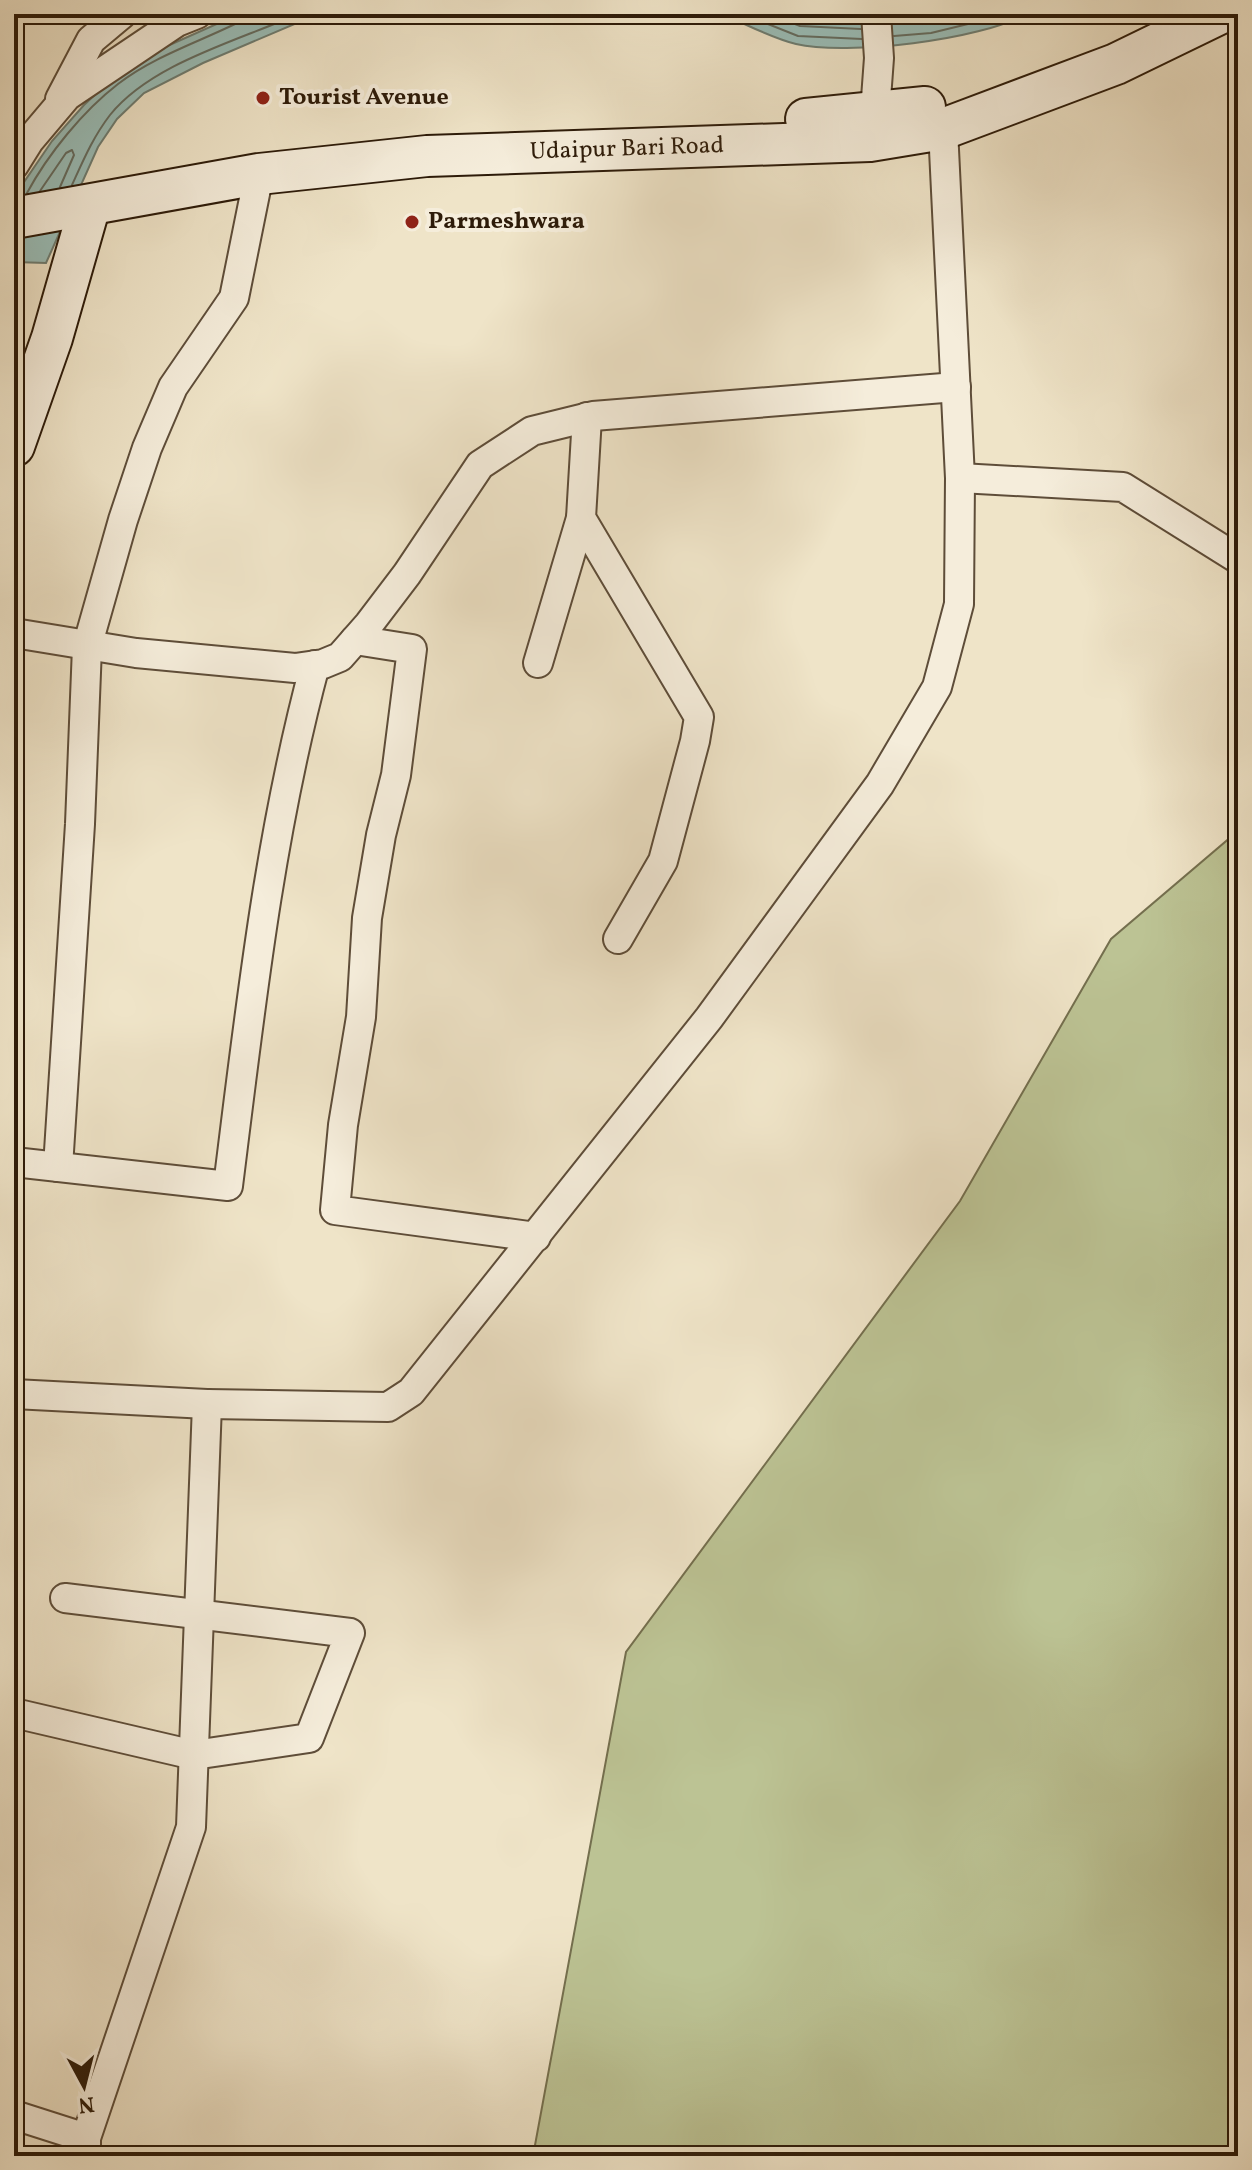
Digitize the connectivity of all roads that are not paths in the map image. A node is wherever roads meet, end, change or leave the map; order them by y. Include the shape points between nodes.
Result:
1 (122, 14) edge
2 (197, 14) edge
3 (876, 14) edge
4 (1176, 14) edge
5 (1219, 14) edge
6 (875, 112) junction
7 (51, 115) junction
8 (943, 129) junction
9 (14, 165) edge
10 (259, 174) junction
11 (14, 194) edge
12 (90, 205) junction
13 (14, 218) edge
14 (956, 387) junction
15 (587, 417) junction
16 (14, 446) edge
17 (960, 478) junction
18 (581, 518) junction
19 (1238, 559) edge
20 (14, 633) edge
21 (355, 640) junction
22 (87, 647) junction
23 (538, 663) dead end
24 (315, 665) junction
25 (618, 939) dead end
26 (14, 1162) edge
27 (58, 1167) junction
28 (536, 1237) junction
29 (14, 1394) edge
30 (207, 1404) junction
31 (65, 1598) dead end
32 (198, 1615) junction
33 (14, 1713) edge
34 (194, 1755) junction
35 (14, 2115) edge
36 (86, 2147) edge

1 - 7 street via 91,40
2 - 7 street via 67,96
3 - 6 street
4 - 6 main road via 1077,61 922,108
5 - 8 main road, Udaipur Bari Road via 1116,64
6 - 11 main road via 791,121 477,135 251,155
7 - 9 street
8 - 10 main road, Udaipur Bari Road via 870,141 427,156
8 - 14 street
10 - 12 main road, Udaipur Bari Road
10 - 22 street via 234,298 173,387 147,448
12 - 13 main road, Udaipur Bari Road
12 - 16 main road
14 - 15 street
14 - 17 street
15 - 18 street
15 - 21 street via 532,431 480,465
17 - 19 street via 1123,487
17 - 28 street via 959,604 937,687 871,797 709,1018
18 - 23 street
18 - 25 street via 699,717 663,861
20 - 22 street
21 - 24 street via 340,657
21 - 28 street via 412,649 396,775 367,918 361,1017 335,1210
22 - 24 street via 295,668
22 - 27 street
24 - 27 street via 296,737 260,931 228,1186
26 - 27 street
28 - 30 street via 411,1392 388,1407
29 - 30 street
30 - 32 street
31 - 32 street
32 - 34 street
32 - 34 street via 350,1633 309,1738
33 - 34 street
34 - 36 street via 191,1827
35 - 36 street

